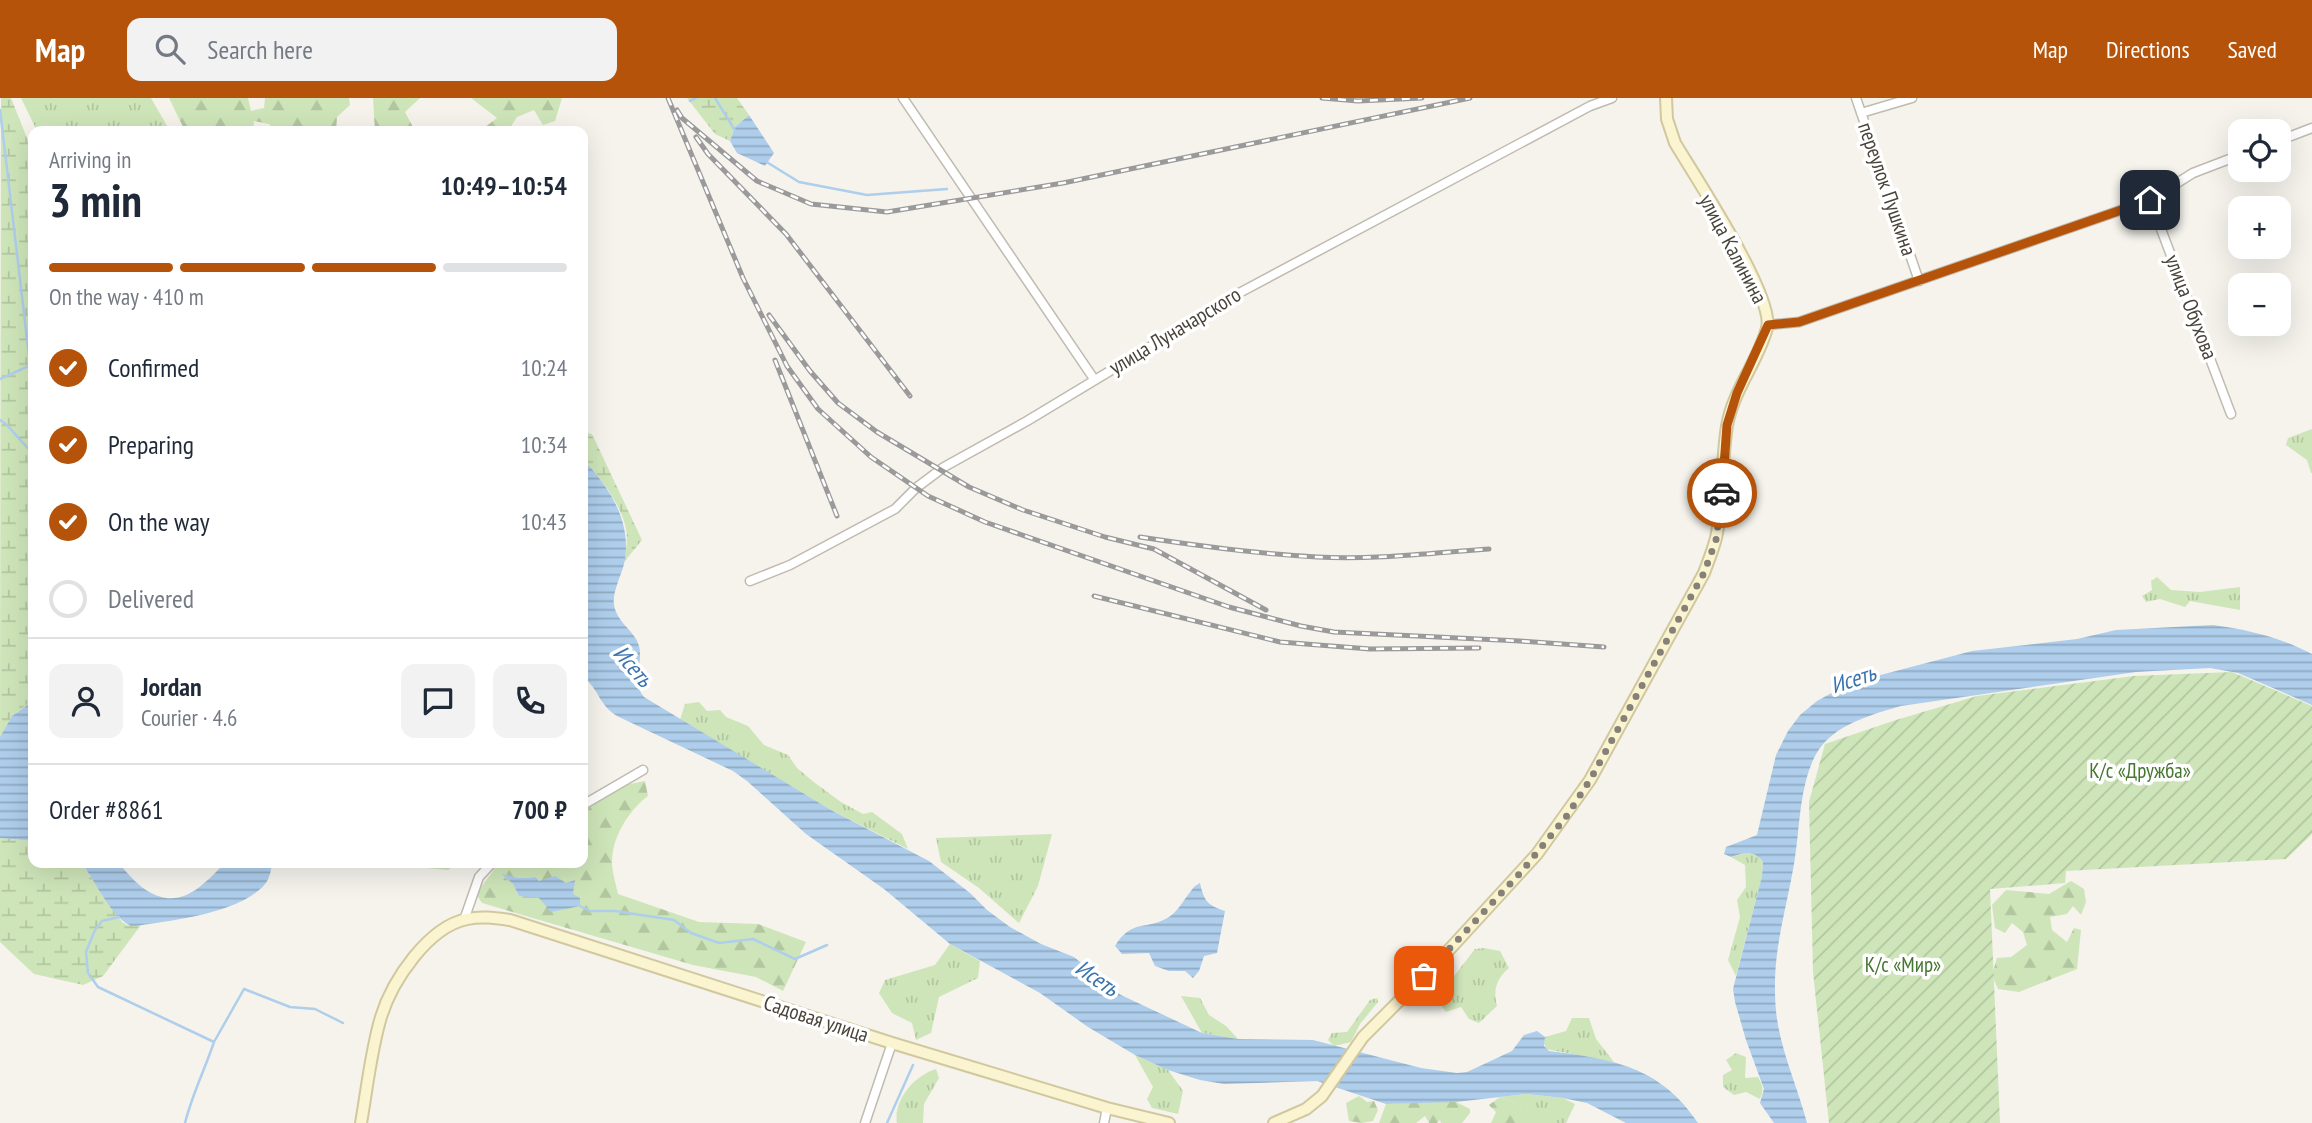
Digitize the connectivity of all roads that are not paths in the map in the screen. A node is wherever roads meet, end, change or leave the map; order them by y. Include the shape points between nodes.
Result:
1 (903, 98) edge
2 (1612, 98) edge
3 (1666, 98) edge
4 (1856, 98) edge
5 (1912, 98) edge
6 (1861, 113) junction
7 (2312, 128) edge
8 (2291, 136) edge
9 (2228, 160) edge
10 (2150, 200) junction
11 (1919, 281) junction
12 (1768, 325) junction
13 (1094, 379) junction
14 (2231, 414) dead end
15 (750, 581) dead end
16 (643, 770) dead end
17 (588, 802) edge
18 (487, 868) edge
19 (464, 920) junction
20 (892, 1043) junction
21 (1107, 1108) junction
22 (361, 1123) edge
23 (864, 1123) edge
24 (1104, 1123) edge
25 (1168, 1123) edge
26 (1274, 1123) edge

1 - 13 street
2 - 13 street, улица Луначарского via 1253,285
3 - 12 main road, улица Калинина via 1675,143 1752,275
4 - 6 street, переулок Пушкина
5 - 6 street
6 - 11 street, переулок Пушкина
7 - 8 street
9 - 10 street via 2193,173
10 - 11 street
10 - 14 street, улица Обухова
11 - 12 street via 1799,322
12 - 26 main road, улица Калинина via 1727,425 1716,540 1704,573 1590,780 1537,854 1363,1037 1322,1096
13 - 15 street, улица Луначарского via 944,467 895,509
16 - 17 street
18 - 19 street via 479,877
19 - 20 main road, Садовая улица via 510,920
19 - 22 main road via 438,933 396,982 381,1017
20 - 21 main road, Садовая улица
20 - 23 street
21 - 24 street
21 - 25 main road, Садовая улица

